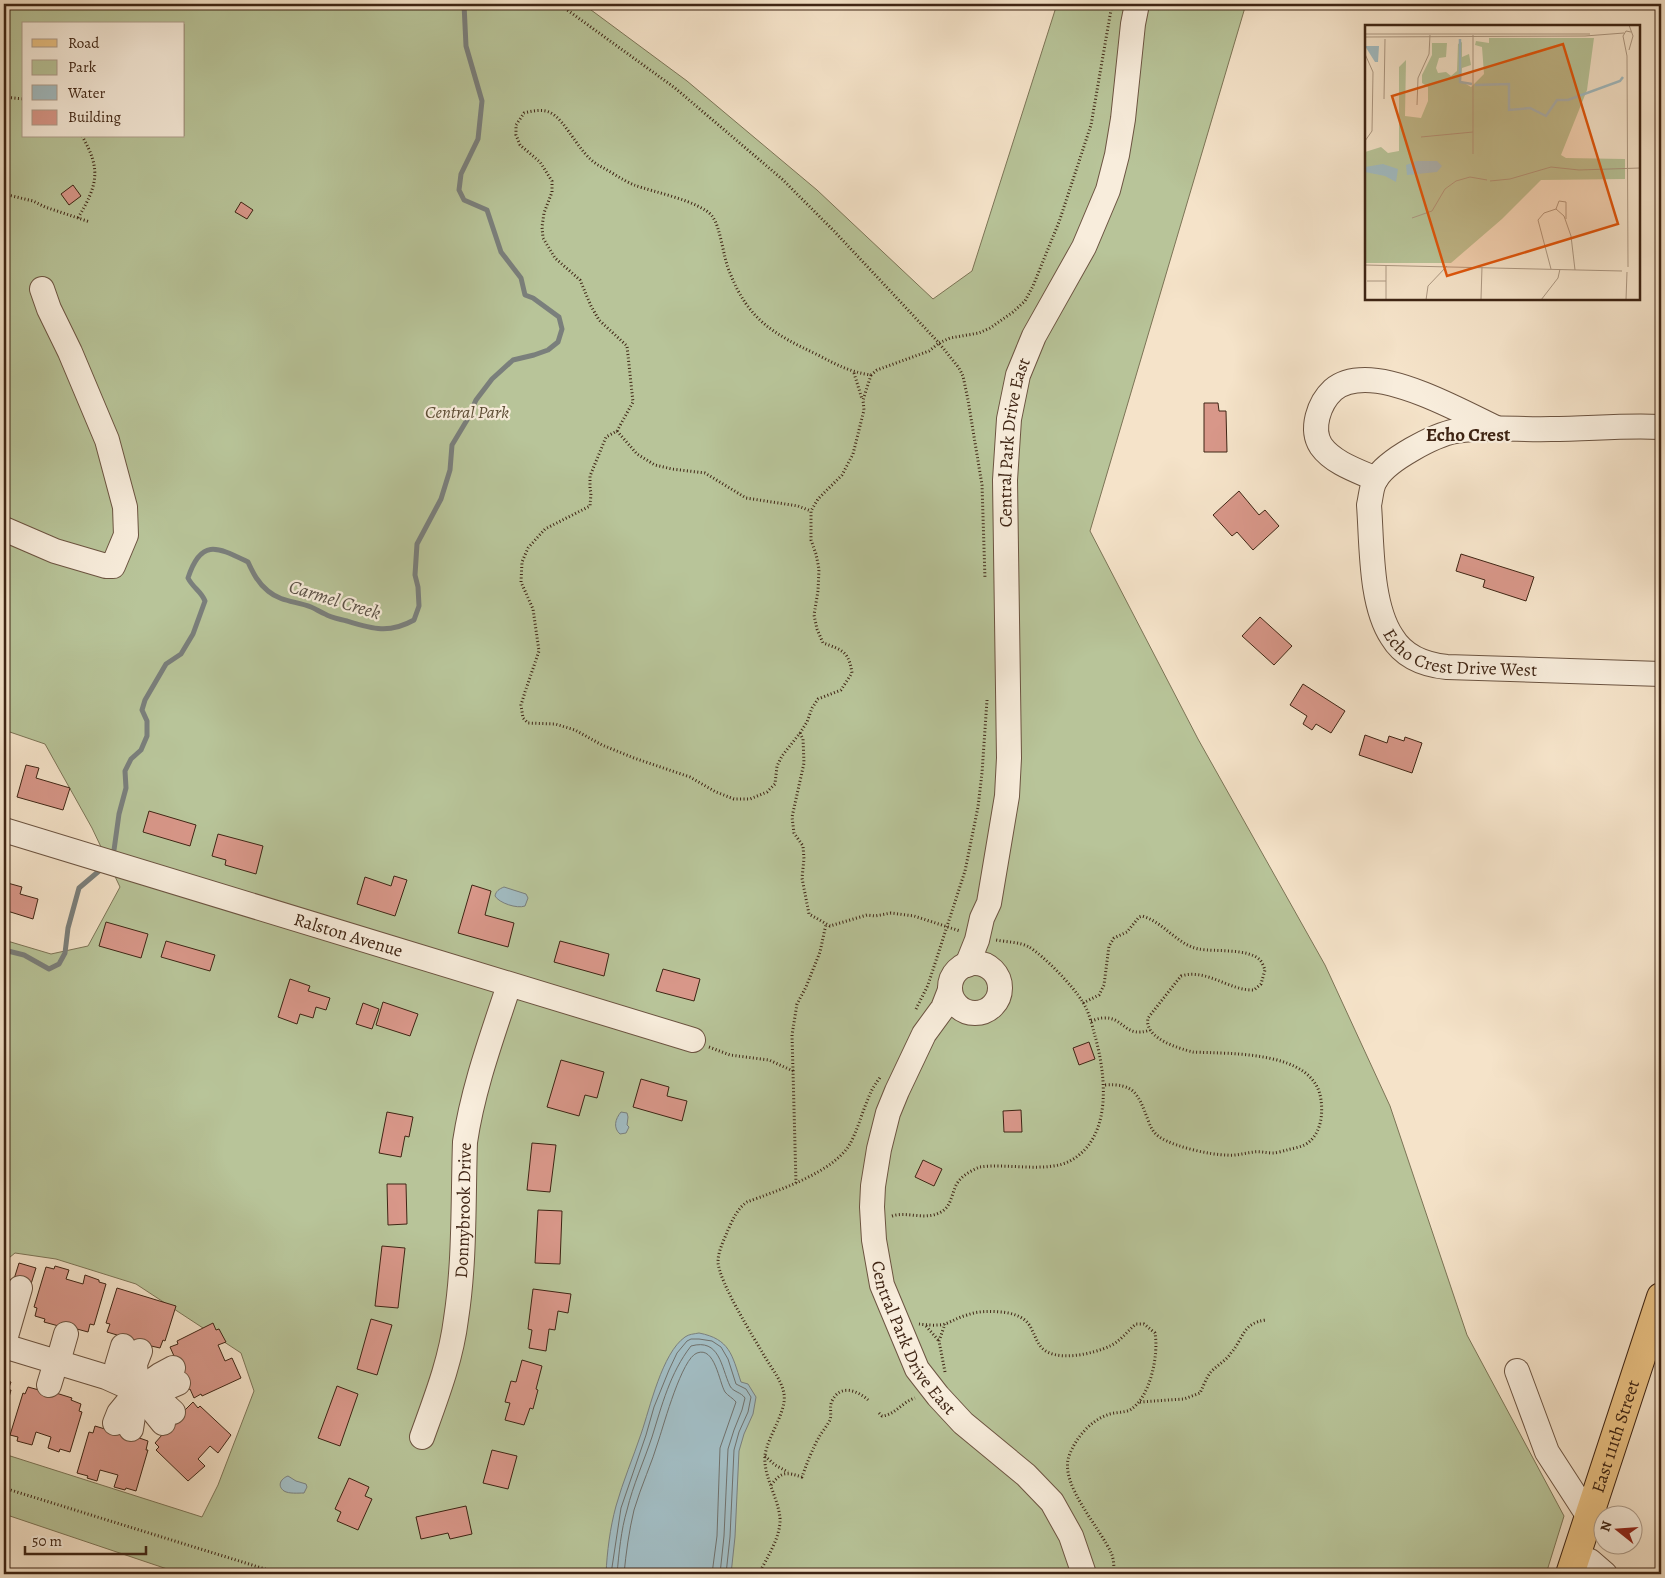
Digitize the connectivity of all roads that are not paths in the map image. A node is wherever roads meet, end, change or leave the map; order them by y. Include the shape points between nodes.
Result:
1 (1137, 4) edge
2 (42, 289) dead end
3 (1661, 427) edge
4 (1498, 428) junction
5 (1376, 479) junction
6 (4, 529) edge
7 (1661, 674) edge
8 (4, 830) edge
9 (989, 903) junction
10 (967, 964) junction
11 (994, 972) junction
12 (509, 985) junction
13 (950, 990) junction
14 (972, 1013) junction
15 (692, 1040) road end
16 (915, 1055) junction
17 (20, 1288) dead end
18 (1661, 1298) edge
19 (58, 1332) dead end
20 (4, 1344) edge
21 (132, 1348) dead end
22 (57, 1362) junction
23 (1517, 1371) dead end
24 (175, 1376) dead end
25 (57, 1387) dead end
26 (137, 1391) junction
27 (168, 1417) dead end
28 (123, 1426) dead end
29 (422, 1437) dead end
30 (1588, 1517) junction
31 (1573, 1565) edge
32 (1084, 1574) edge
33 (1605, 1574) edge

1 - 9 street, Central Park Drive East via 1123,119 1110,182 1084,248 1034,336 1018,375 1009,419 1005,480 1009,758 1007,796
2 - 6 street via 107,440 125,507 126,535 113,566 106,566 55,551
3 - 4 street
4 - 5 street via 1455,431 1437,437 1405,453
4 - 5 street via 1390,384 1364,380 1343,384 1326,399 1320,410 1316,435 1328,453
5 - 7 street, Echo Crest Drive West via 1370,505 1376,591 1392,638 1409,654 1435,666
8 - 12 street, Ralston Avenue
9 - 10 street, Central Park Drive East
9 - 11 street, Central Park Drive East via 992,920 989,953
10 - 11 street via 982,964
10 - 13 street, Central Park Drive East via 954,974
11 - 14 street, Central Park Drive East via 1000,988 995,1004 984,1012
12 - 15 street, Ralston Avenue
12 - 29 street, Donnybrook Drive via 468,1120 456,1319 444,1375
13 - 14 street via 959,1008
13 - 16 street, Central Park Drive East
14 - 16 street, Central Park Drive East via 948,1026
16 - 32 street, Central Park Drive East via 888,1114 873,1186 874,1240 882,1285 918,1369 963,1423 1026,1474 1052,1502 1071,1536
17 - 20 street
18 - 30 main road, East 111th Street
19 - 22 street
20 - 22 street
21 - 26 street via 117,1366
22 - 25 street
22 - 26 street via 106,1377
23 - 30 street via 1547,1452
24 - 26 street via 164,1389
26 - 27 street
26 - 28 street via 119,1413
30 - 31 main road, East 111th Street
31 - 33 street via 1590,1561

